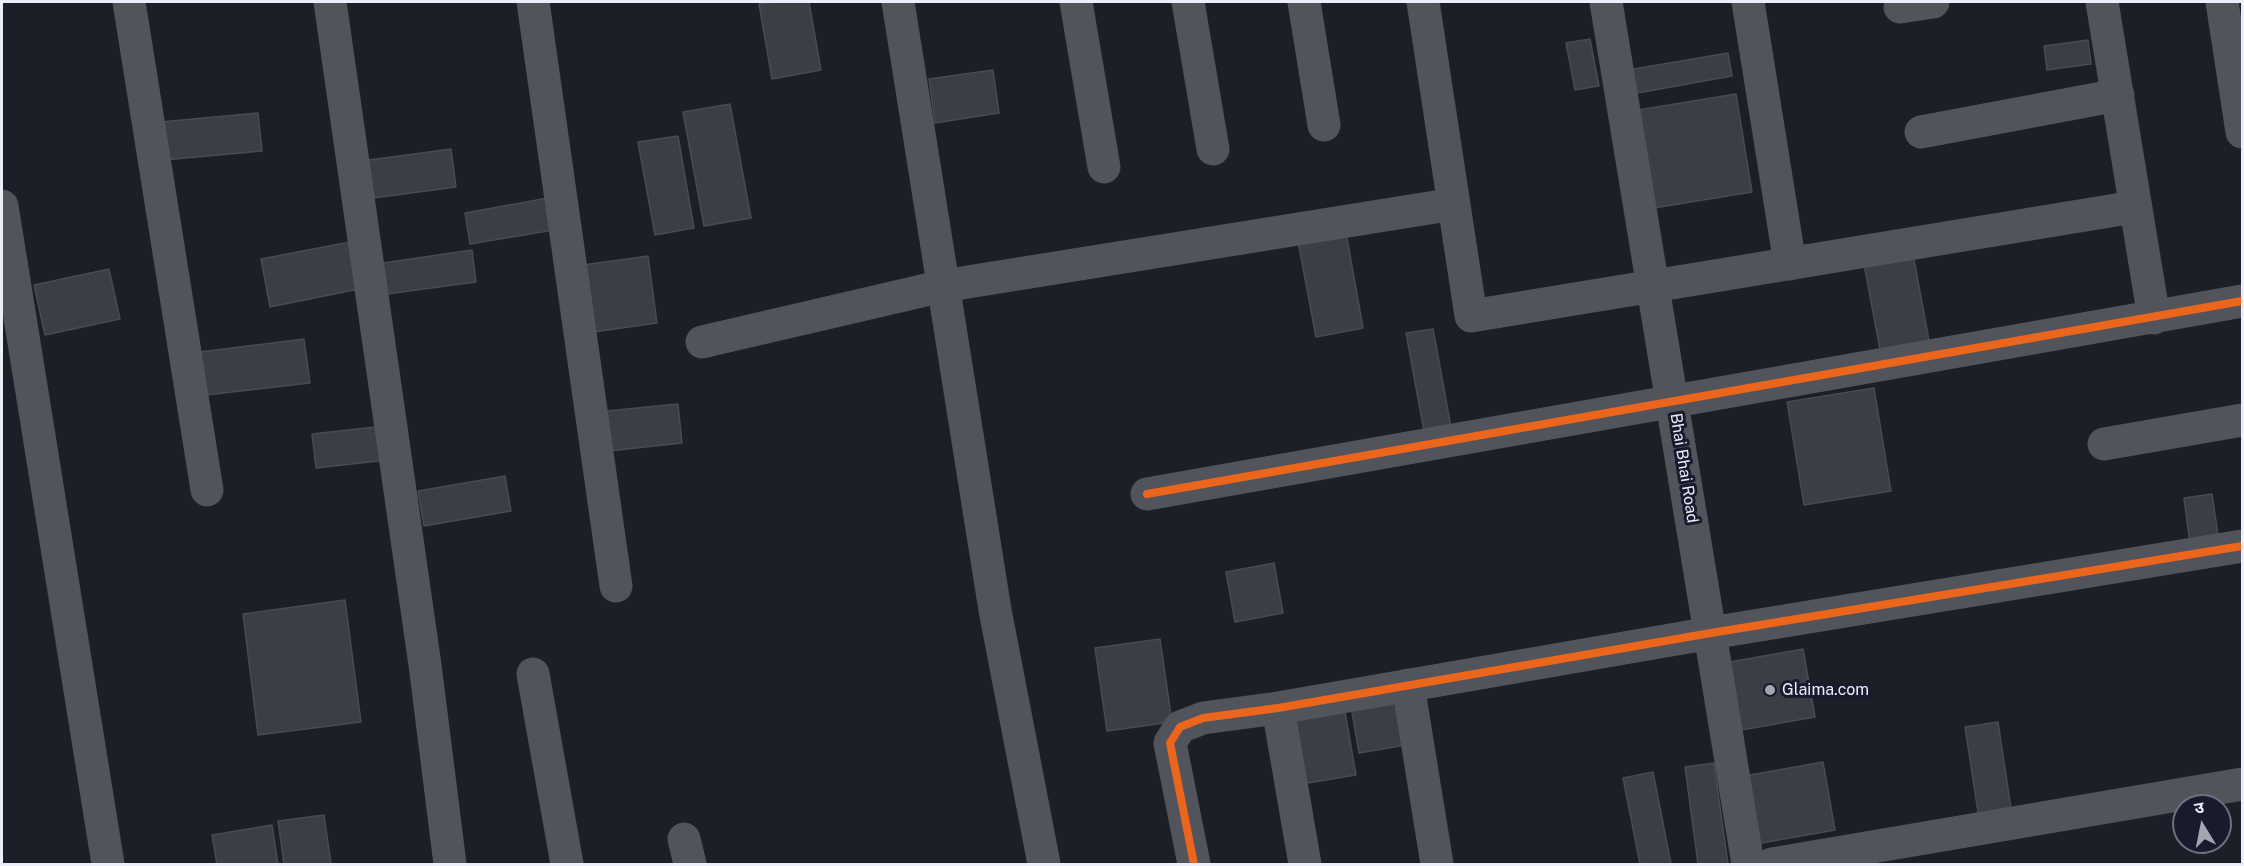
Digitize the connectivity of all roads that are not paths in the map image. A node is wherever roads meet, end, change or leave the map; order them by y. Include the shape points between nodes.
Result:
1 (129, 2) edge
2 (330, 2) edge
3 (533, 2) edge
4 (898, 2) edge
5 (1076, 2) edge
6 (1188, 2) edge
7 (1304, 2) edge
8 (1423, 2) edge
9 (1606, 2) edge
10 (1748, 2) edge
11 (1933, 2) edge
12 (2102, 2) edge
13 (2222, 2) edge
14 (1900, 7) dead end
15 (2238, 78) edge
16 (2118, 95) junction
17 (1324, 125) dead end
18 (1921, 132) dead end
19 (2242, 132) edge
20 (1213, 149) dead end
21 (1104, 167) dead end
22 (1454, 204) junction
23 (2, 206) edge
24 (2134, 207) junction
25 (1790, 264) junction
26 (944, 286) junction
27 (1654, 286) junction
28 (2242, 301) edge
29 (2154, 318) junction
30 (702, 342) dead end
31 (1673, 399) junction
32 (2242, 420) edge
33 (2104, 444) dead end
34 (207, 490) dead end
35 (1147, 494) dead end
36 (2242, 546) edge
37 (616, 586) dead end
38 (1711, 633) junction
39 (533, 675) dead end
40 (1408, 685) junction
41 (1278, 708) junction
42 (2242, 784) edge
43 (108, 864) edge
44 (450, 864) edge
45 (567, 864) edge
46 (1044, 864) edge
47 (1194, 864) edge
48 (1305, 864) edge
49 (1437, 864) edge
50 (1748, 864) edge
51 (1772, 864) edge

1 - 34 street
2 - 44 street
3 - 37 street
4 - 26 street
5 - 21 street
6 - 20 street
7 - 17 street
8 - 22 street
9 - 27 street, Bhai Bhai Road
10 - 25 street
11 - 14 street
12 - 16 street
13 - 15 street
15 - 19 street
16 - 18 street
16 - 24 street
22 - 26 street
22 - 27 street via 1471,316
23 - 43 street
24 - 25 street
24 - 29 street
25 - 27 street
26 - 30 street
26 - 46 street via 995,610
27 - 31 street, Bhai Bhai Road
28 - 29 street
29 - 31 street
31 - 35 street
31 - 38 street, Bhai Bhai Road
32 - 33 street
36 - 38 street
38 - 40 street
38 - 50 street, Bhai Bhai Road
39 - 45 street
40 - 41 street
40 - 49 street
41 - 47 street via 1203,718 1180,727 1170,743
41 - 48 street
42 - 51 street

